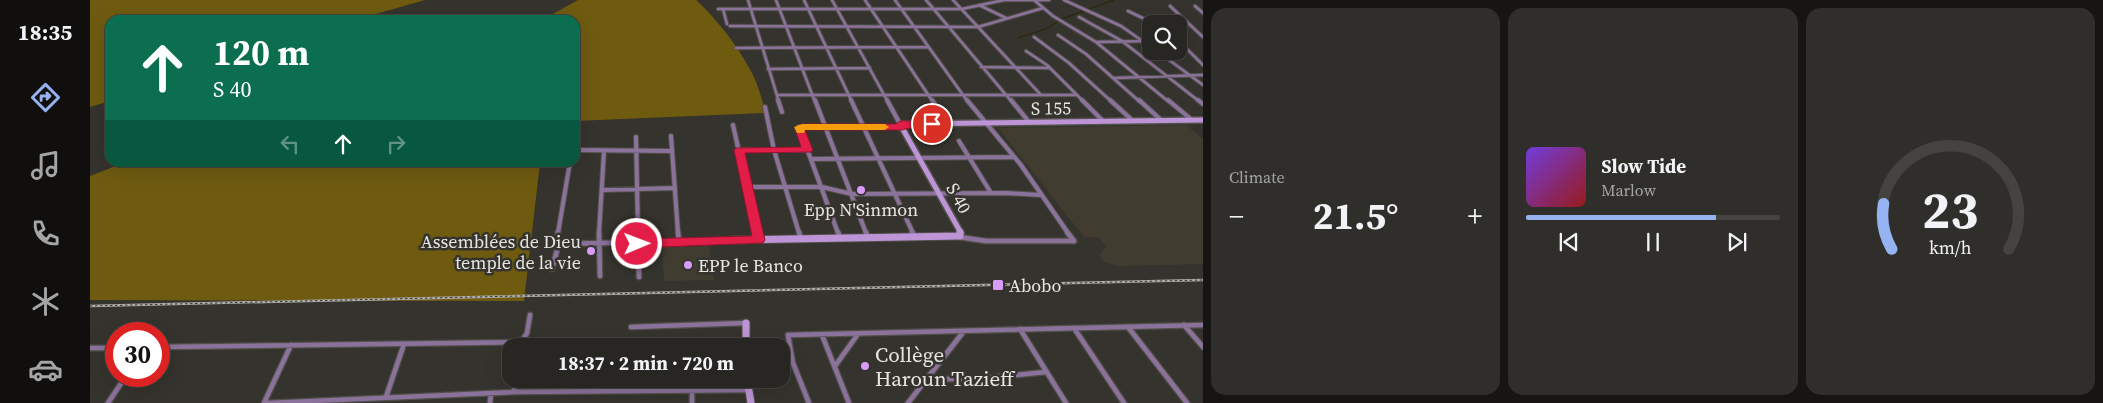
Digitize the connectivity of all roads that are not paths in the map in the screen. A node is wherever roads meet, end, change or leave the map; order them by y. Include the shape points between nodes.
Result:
1 (748, 0) edge
2 (776, 0) edge
3 (804, 0) edge
4 (832, 0) edge
5 (865, 0) edge
6 (895, 0) edge
7 (926, 0) edge
8 (953, 0) edge
9 (1004, 0) edge
10 (1034, 0) edge
11 (1049, 0) edge
12 (1064, 0) edge
13 (979, 5) junction
14 (1170, 6) dead end
15 (1195, 6) dead end
16 (1043, 8) junction
17 (718, 9) dead end
18 (723, 9) junction
19 (750, 9) junction
20 (809, 9) junction
21 (837, 9) junction
22 (870, 9) junction
23 (902, 9) junction
24 (933, 9) junction
25 (962, 9) junction
26 (780, 10) junction
27 (1128, 11) dead end
28 (1203, 13) edge
29 (1079, 17) dead end
30 (1006, 18) junction
31 (1142, 18) edge
32 (756, 26) junction
33 (786, 26) junction
34 (816, 26) junction
35 (847, 26) junction
36 (881, 26) junction
37 (914, 26) junction
38 (947, 26) junction
39 (978, 27) junction
40 (1058, 35) dead end
41 (1202, 35) edge
42 (1034, 37) dead end
43 (1142, 40) edge
44 (1142, 41) edge
45 (1096, 42) junction
46 (1122, 42) junction
47 (762, 47) junction
48 (794, 47) junction
49 (928, 47) junction
50 (736, 48) dead end
51 (826, 48) junction
52 (859, 48) junction
53 (895, 48) junction
54 (1026, 50) dead end
55 (1187, 50) edge
56 (1169, 60) edge
57 (1203, 65) edge
58 (981, 67) junction
59 (1015, 67) junction
60 (836, 68) junction
61 (870, 68) junction
62 (1050, 68) junction
63 (768, 69) junction
64 (804, 69) junction
65 (1139, 76) junction
66 (1166, 76) junction
67 (1191, 76) junction
68 (1203, 76) edge
69 (1114, 78) junction
70 (1203, 85) edge
71 (777, 95) junction
72 (813, 95) junction
73 (849, 95) junction
74 (884, 95) junction
75 (928, 95) junction
76 (963, 95) junction
77 (1005, 95) junction
78 (1041, 95) junction
79 (1076, 95) junction
80 (1203, 104) edge
81 (765, 107) dead end
82 (782, 112) dead end
83 (1161, 120) junction
84 (1192, 120) junction
85 (1203, 120) edge
86 (1103, 121) junction
87 (1133, 121) junction
88 (1029, 122) junction
89 (985, 123) junction
90 (948, 124) junction
91 (733, 125) dead end
92 (901, 125) junction
93 (865, 127) junction
94 (826, 128) junction
95 (670, 136) dead end
96 (636, 137) dead end
97 (960, 141) dead end
98 (580, 150) edge
99 (604, 150) junction
100 (739, 150) junction
101 (774, 150) junction
102 (808, 150) junction
103 (637, 151) junction
104 (671, 151) junction
105 (880, 158) junction
106 (920, 158) junction
107 (970, 158) junction
108 (1014, 158) junction
109 (811, 159) junction
110 (838, 159) junction
111 (569, 167) edge
112 (785, 187) junction
113 (822, 187) junction
114 (675, 188) junction
115 (747, 188) junction
116 (638, 189) junction
117 (602, 190) junction
118 (940, 193) junction
119 (990, 193) junction
120 (852, 194) junction
121 (897, 194) junction
122 (1040, 195) junction
123 (958, 237) junction
124 (840, 238) junction
125 (869, 238) junction
126 (916, 238) junction
127 (801, 239) junction
128 (731, 240) joint
129 (759, 240) junction
130 (679, 242) junction
131 (559, 244) junction
132 (598, 244) junction
133 (637, 244) junction
134 (552, 269) dead end
135 (600, 276) dead end
136 (639, 277) dead end
137 (530, 315) dead end
138 (746, 323) joint
139 (1184, 325) junction
140 (1203, 325) edge
141 (631, 327) dead end
142 (1128, 327) junction
143 (1074, 328) junction
144 (1020, 330) junction
145 (964, 331) junction
146 (858, 334) junction
147 (822, 335) junction
148 (524, 338) edge
149 (746, 338) edge
150 (404, 344) junction
151 (502, 344) edge
152 (291, 345) junction
153 (170, 347) edge
154 (1203, 347) edge
155 (90, 348) edge
156 (105, 348) edge
157 (834, 366) junction
158 (1046, 372) junction
159 (926, 379) junction
160 (119, 387) edge
161 (515, 388) edge
162 (749, 390) joint
163 (514, 392) junction
164 (692, 392) junction
165 (491, 394) junction
166 (386, 397) junction
167 (424, 400) edge
168 (108, 403) edge
169 (266, 403) edge
170 (490, 403) edge
171 (692, 403) edge
172 (751, 403) edge
173 (809, 403) edge
174 (849, 403) edge
175 (908, 403) edge
176 (1066, 403) edge
177 (1124, 403) edge
178 (1187, 403) edge

1 - 19 street
2 - 26 street
3 - 20 street
4 - 21 street, S 40
5 - 22 street
6 - 23 street
7 - 24 street
8 - 25 street
9 - 10 street
9 - 13 street
10 - 11 street
10 - 16 street
12 - 43 street via 1097,14
13 - 25 street
13 - 30 street
14 - 41 street
15 - 28 street
16 - 30 street
16 - 45 street
17 - 18 street
18 - 19 street
18 - 32 street via 728,25
19 - 26 street
19 - 32 street
20 - 21 street
20 - 26 street
20 - 34 street
21 - 22 street
21 - 35 street, S 40
22 - 23 street
22 - 36 street
23 - 24 street
23 - 37 street
24 - 25 street
24 - 38 street
25 - 39 street
26 - 33 street
27 - 31 street
29 - 46 street
30 - 39 street
32 - 33 street
32 - 47 street
33 - 34 street
33 - 48 street
34 - 35 street
34 - 51 street
35 - 36 street
35 - 52 street, S 40
36 - 37 street
36 - 53 street
37 - 38 street
37 - 49 street
38 - 39 street
38 - 58 street
39 - 59 street
40 - 69 street
42 - 87 street via 1069,63
44 - 46 street
45 - 46 street
45 - 65 street
46 - 66 street
47 - 48 street
47 - 50 street
47 - 63 street
48 - 51 street
48 - 64 street
49 - 53 street
49 - 76 street
51 - 52 street
51 - 60 street
52 - 53 street
52 - 61 street, S 40
53 - 75 street
54 - 62 street
55 - 57 street
56 - 67 street
58 - 59 street
58 - 77 street
59 - 62 street
59 - 78 street
60 - 61 street
60 - 64 street
60 - 73 street
61 - 74 street, S 40
62 - 79 street
63 - 64 street
63 - 71 street
64 - 72 street
65 - 66 street
65 - 69 street
65 - 84 street
66 - 67 street
66 - 80 street
67 - 68 street
67 - 70 street
69 - 83 street
71 - 72 street
71 - 82 street
72 - 73 street
72 - 94 street
73 - 74 street
73 - 93 street
74 - 75 street
74 - 92 street, S 40
75 - 76 street
75 - 90 street
76 - 77 street
76 - 89 street
77 - 78 street
77 - 88 street
78 - 79 street
79 - 86 street
81 - 101 street
83 - 84 street, S 155
83 - 87 street, S 155
84 - 85 street, S 155
86 - 87 street, S 155
86 - 88 street, S 155
88 - 89 street, S 155
89 - 90 street, S 155
89 - 108 street
90 - 92 street, S 155
91 - 100 street
92 - 93 street
92 - 106 street, S 40
93 - 94 street
93 - 105 street
94 - 102 street via 799,127
94 - 110 street
95 - 104 street
96 - 103 street
97 - 107 street
98 - 99 street
99 - 103 street
99 - 117 street
100 - 101 street
100 - 115 street
101 - 102 street
101 - 112 street
102 - 109 street
103 - 104 street
103 - 116 street
104 - 114 street
105 - 106 street
105 - 110 street
105 - 121 street
106 - 107 street
106 - 118 street, S 40
107 - 108 street
107 - 119 street
108 - 122 street
109 - 110 street
109 - 113 street
110 - 120 street
111 - 131 street via 557,240
112 - 113 street
112 - 115 street
112 - 127 street
113 - 120 street
113 - 124 street
114 - 116 street
114 - 130 street
115 - 129 street
116 - 117 street
116 - 133 street
117 - 132 street
118 - 119 street
118 - 121 street
118 - 123 street, S 40 via 961,233
119 - 122 street
120 - 121 street
120 - 125 street
121 - 126 street
122 - 123 street via 1074,241 986,241
123 - 126 street, S 40
124 - 125 street, S 40
124 - 127 street, S 40
125 - 126 street, S 40
127 - 129 street, S 40
128 - 129 street, S 40
128 - 130 street
130 - 133 street
131 - 132 street
131 - 134 street
132 - 133 street
132 - 135 street
133 - 136 street
137 - 148 street
138 - 141 street
138 - 149 street
139 - 140 street
139 - 142 street
139 - 154 street
142 - 143 street
142 - 178 street
143 - 144 street
143 - 177 street
144 - 145 street
144 - 158 street
145 - 146 street
145 - 159 street
146 - 147 street
146 - 157 street
147 - 157 street
147 - 173 street via 788,335 793,363
150 - 151 street
150 - 152 street
150 - 166 street
152 - 153 street
152 - 169 street
155 - 156 street
157 - 174 street
158 - 159 street via 974,379
158 - 176 street
159 - 175 street
160 - 168 street
161 - 163 street
162 - 164 street
162 - 172 street
163 - 164 street
163 - 165 street
164 - 171 street
165 - 167 street
165 - 170 street
166 - 167 street
166 - 169 street

